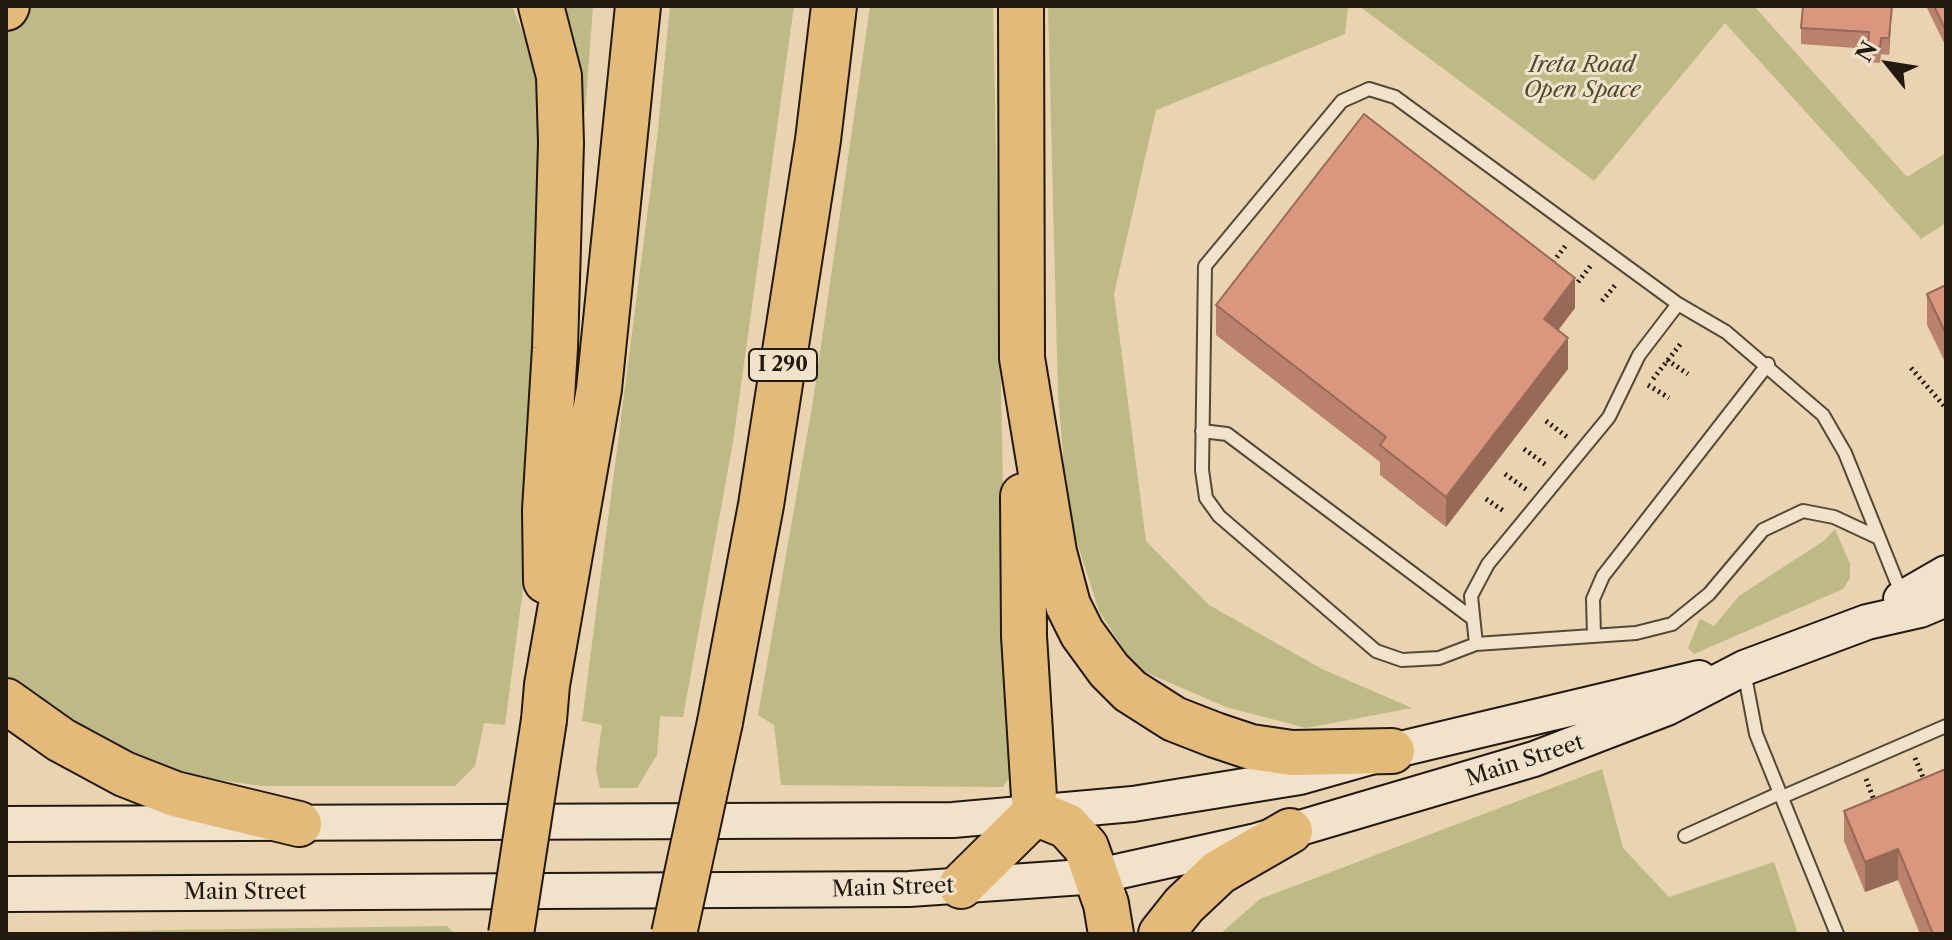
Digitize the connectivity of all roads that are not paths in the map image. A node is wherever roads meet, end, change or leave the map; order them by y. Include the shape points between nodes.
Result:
1 (541, 6) edge
2 (638, 6) edge
3 (834, 6) edge
4 (1021, 6) edge
5 (1678, 304) junction
6 (1022, 358) junction
7 (1768, 364) junction
8 (1202, 431) junction
9 (1879, 538) junction
10 (1946, 573) edge
11 (1903, 598) junction
12 (1946, 599) edge
13 (1472, 618) junction
14 (1867, 622) junction
15 (1594, 635) junction
16 (1476, 644) junction
17 (1744, 668) junction
18 (6, 701) edge
19 (546, 703) junction
20 (1946, 726) edge
21 (1392, 751) junction
22 (1781, 795) junction
23 (1035, 813) junction
24 (6, 824) edge
25 (299, 824) junction
26 (1290, 831) junction
27 (1685, 836) dead end
28 (1098, 876) junction
29 (961, 886) junction
30 (6, 894) edge
31 (511, 934) edge
32 (674, 934) edge
33 (1111, 934) edge
34 (1161, 934) edge
35 (1837, 934) edge

1 - 19 highway via 559,76 561,143 545,510
2 - 19 highway via 599,389
3 - 32 highway, I 290, bridge via 761,505
4 - 6 highway
5 - 7 lane
5 - 8 lane via 1395,97 1369,89 1342,101 1205,266
5 - 13 lane via 1639,355 1609,417 1488,564 1471,596
6 - 21 highway via 1048,521 1068,605 1109,670 1130,691 1174,719 1251,747 1292,753
6 - 23 highway via 1024,636
7 - 9 lane via 1823,415 1845,453
7 - 15 lane via 1603,576 1593,599
8 - 13 lane via 1227,434
8 - 16 lane via 1206,498 1219,516 1376,651 1402,660 1439,658
9 - 11 lane
9 - 15 lane via 1834,517 1803,511 1763,530 1709,594 1672,624
10 - 11 main road, Main Street
11 - 14 main road, Main Street
12 - 14 main road, Main Street
13 - 16 lane
14 - 17 main road, Main Street
15 - 16 lane
17 - 21 main road, Main Street
17 - 22 lane via 1756,734
17 - 26 main road, Main Street via 1595,738
18 - 25 highway via 61,740 124,774 175,794
19 - 31 highway, bridge
20 - 22 lane
21 - 23 main road, Main Street via 1300,777 1133,804
22 - 27 lane
22 - 35 lane
23 - 25 main road, Main Street via 921,820
23 - 28 highway via 1067,826 1086,847
23 - 29 highway
24 - 25 main road, Main Street
26 - 28 main road, Main Street
26 - 34 highway via 1219,872
28 - 29 main road, Main Street
28 - 33 highway
29 - 30 main road, Main Street

